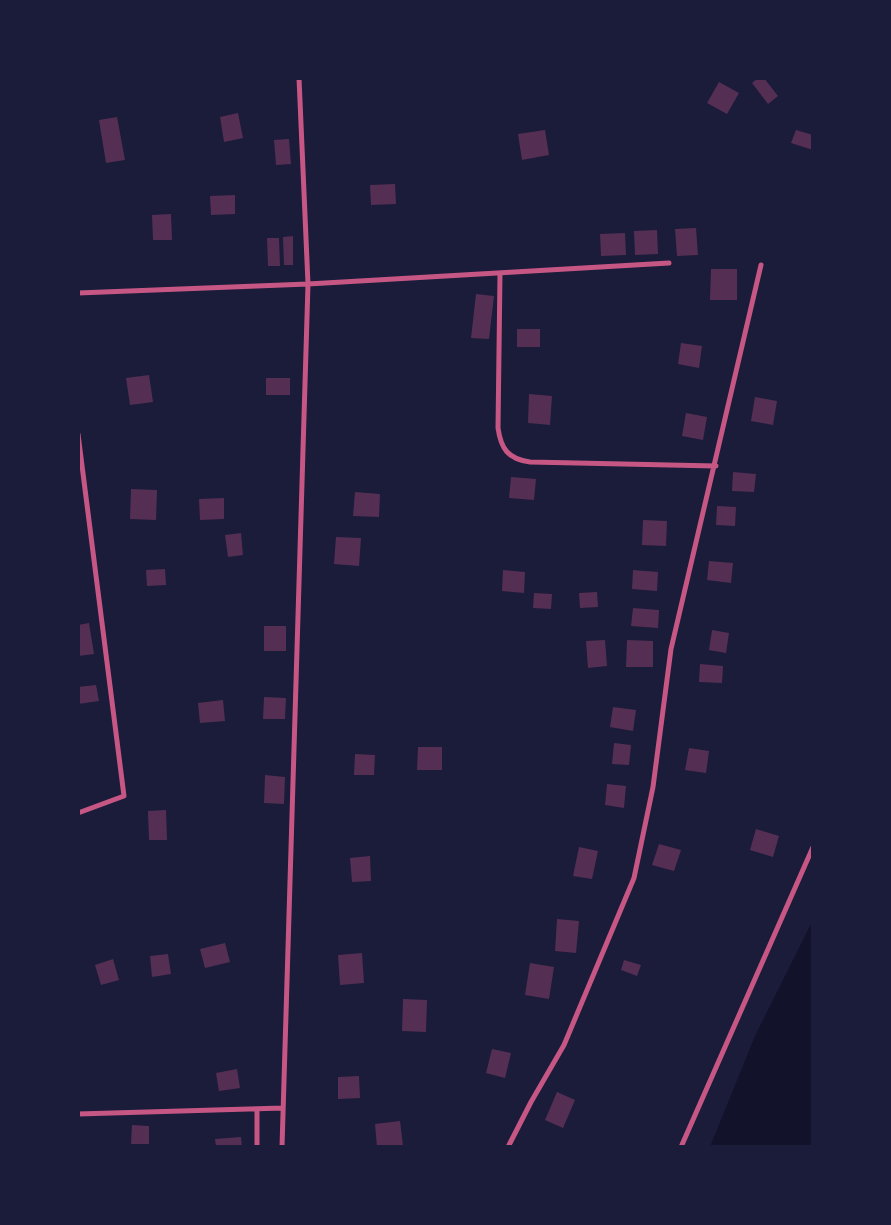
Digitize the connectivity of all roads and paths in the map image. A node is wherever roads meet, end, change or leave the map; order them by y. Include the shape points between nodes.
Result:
1 (299, 78) edge
2 (669, 263) dead end
3 (761, 265) dead end
4 (500, 274) junction
5 (308, 284) junction
6 (78, 293) edge
7 (78, 434) edge
8 (716, 466) junction
9 (78, 813) edge
10 (813, 847) edge
11 (283, 1108) junction
12 (257, 1109) junction
13 (78, 1114) edge
14 (257, 1147) edge
15 (282, 1147) edge
16 (508, 1147) edge
17 (681, 1147) edge

1 - 5 lane
2 - 4 lane
3 - 8 lane
4 - 5 lane
4 - 8 lane via 498,428 507,453 530,462
5 - 6 lane
5 - 11 lane
7 - 9 lane via 124,796
8 - 16 lane via 671,649 653,787 634,878 564,1045
10 - 17 lane
11 - 12 lane
11 - 15 lane
12 - 13 lane
12 - 14 lane

